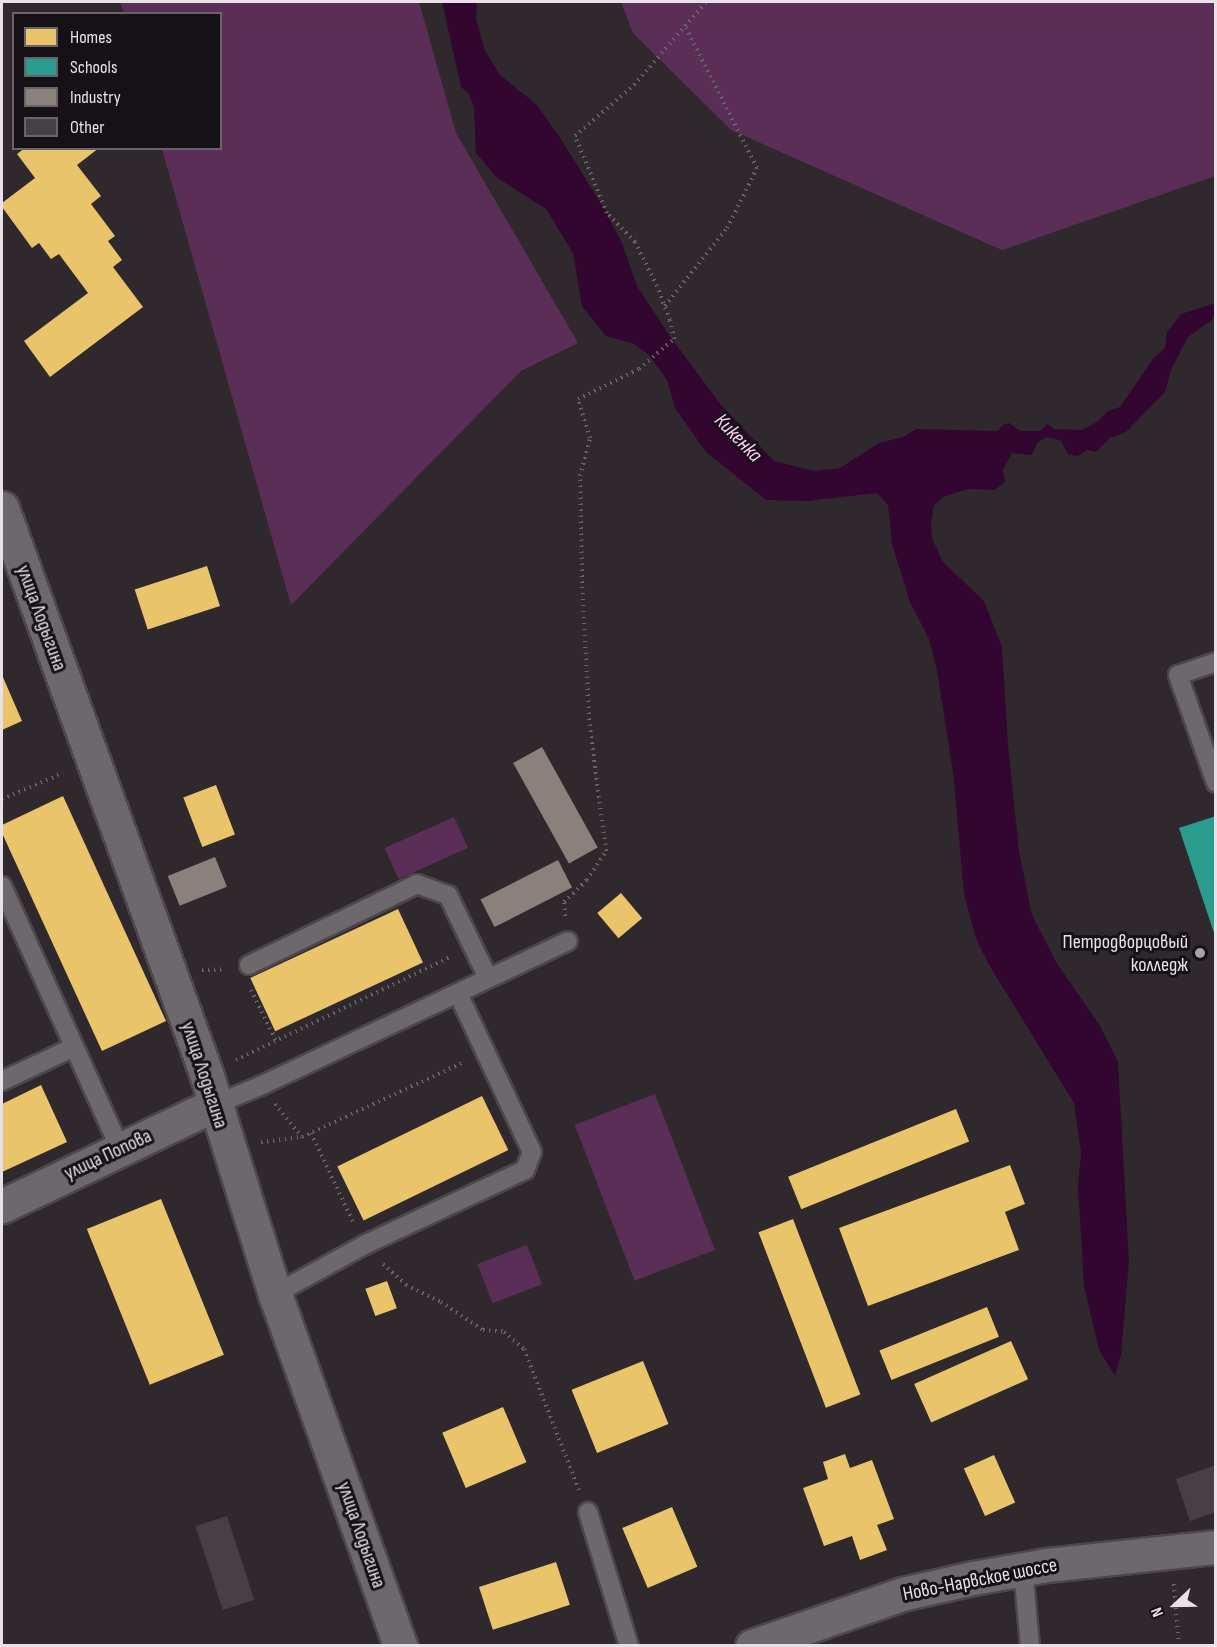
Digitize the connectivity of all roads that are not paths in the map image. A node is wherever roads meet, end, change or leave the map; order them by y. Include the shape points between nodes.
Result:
1 (2, 508) edge
2 (1215, 662) edge
3 (1215, 783) edge
4 (2, 886) edge
5 (568, 941) road end
6 (245, 967) road end
7 (488, 978) junction
8 (458, 993) junction
9 (72, 1048) junction
10 (2, 1081) edge
11 (214, 1105) junction
12 (120, 1149) junction
13 (2, 1206) edge
14 (275, 1294) junction
15 (588, 1512) road end
16 (1215, 1547) edge
17 (1023, 1569) junction
18 (400, 1646) edge
19 (629, 1646) edge
20 (752, 1646) edge
21 (1030, 1646) edge

1 - 11 street, улица Лодыгина via 206,1073
2 - 3 lane via 1178,675
4 - 9 lane
5 - 7 lane
6 - 7 lane via 417,884 448,895
7 - 8 lane
8 - 11 lane
8 - 14 lane via 532,1152 525,1170 364,1245
9 - 10 lane
9 - 12 lane
11 - 12 street, улица Попова
11 - 14 street, улица Лодыгина
12 - 13 street, улица Попова
14 - 18 street, улица Лодыгина
15 - 19 lane
16 - 17 street, Ново-Нарвское шоссе
17 - 20 street, Ново-Нарвское шоссе via 902,1594
17 - 21 lane

